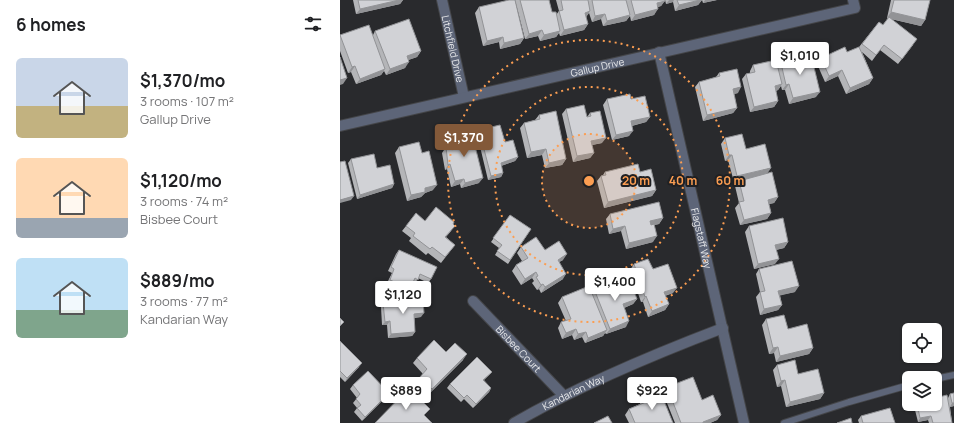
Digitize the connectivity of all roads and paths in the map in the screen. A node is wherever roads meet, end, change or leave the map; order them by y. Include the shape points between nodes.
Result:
1 (442, 0) edge
2 (854, 4) edge
3 (660, 52) junction
4 (464, 97) junction
5 (340, 126) edge
6 (472, 301) dead end
7 (723, 328) junction
8 (954, 375) edge
9 (942, 378) edge
10 (902, 387) edge
11 (564, 396) junction
12 (514, 423) edge
13 (744, 423) edge
14 (784, 423) edge

1 - 4 street, Litchfield Drive
2 - 3 street, Gallup Drive
3 - 4 street, Gallup Drive
3 - 7 street, Flagstaff Way
4 - 5 street, Gallup Drive
6 - 11 street, Bisbee Court
7 - 11 street, Kandarian Way via 640,361
7 - 13 street, Flagstaff Way
8 - 9 lane
10 - 14 lane
11 - 12 street, Kandarian Way

